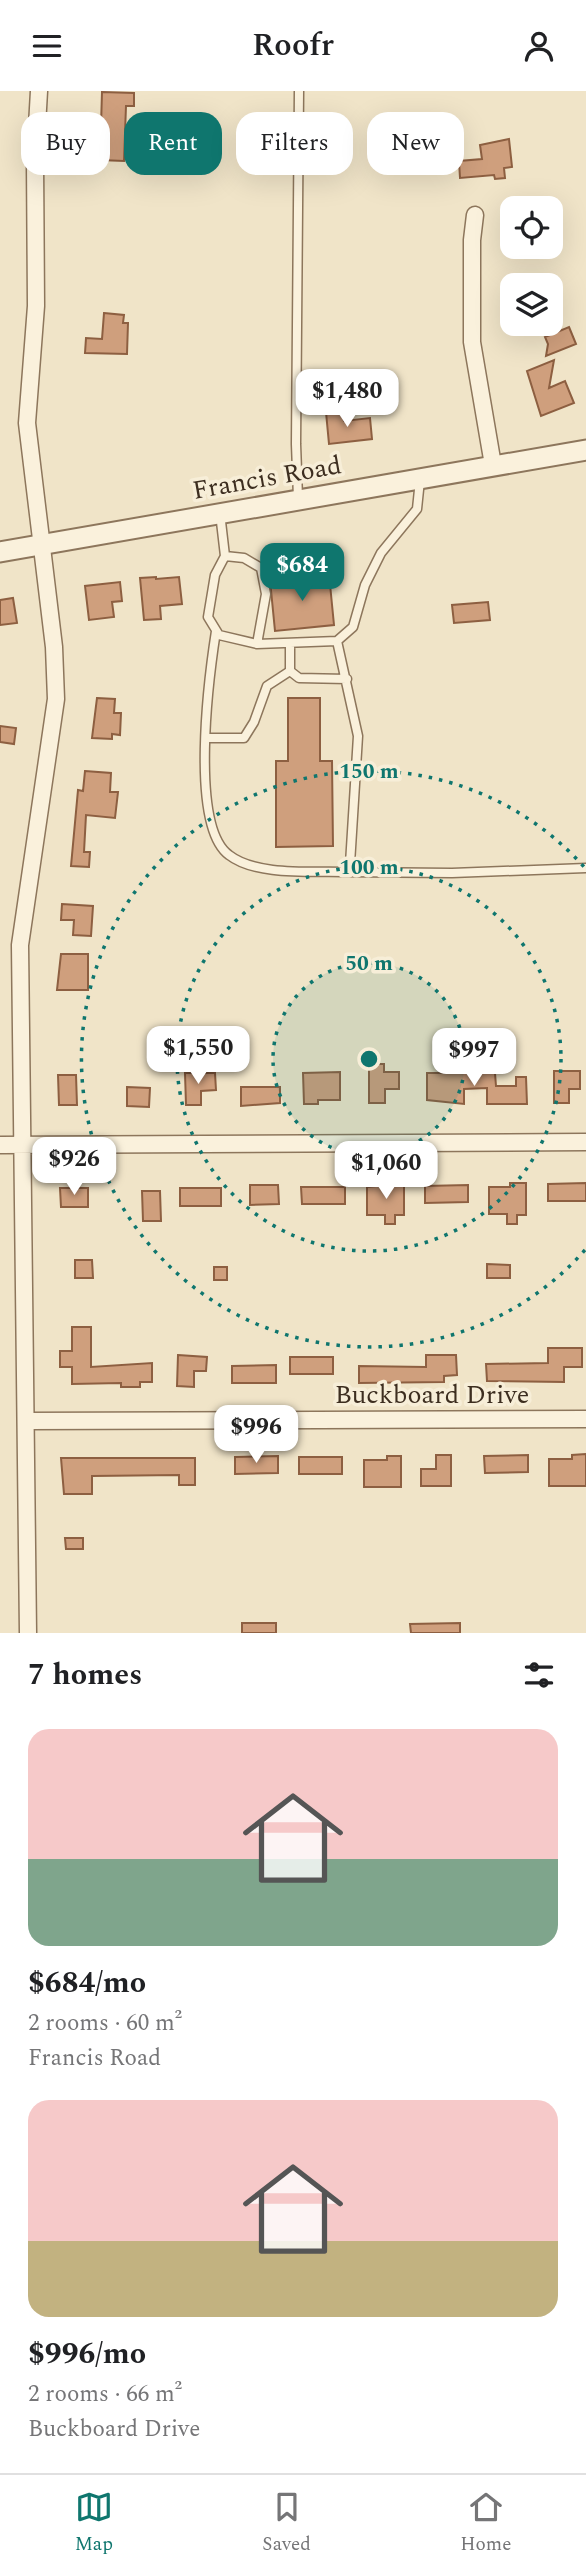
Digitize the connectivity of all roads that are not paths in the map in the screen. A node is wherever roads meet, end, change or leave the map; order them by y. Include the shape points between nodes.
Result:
1 (39, 91) edge
2 (299, 91) edge
3 (475, 215) dead end
4 (586, 450) edge
5 (493, 464) junction
6 (420, 477) junction
7 (298, 498) junction
8 (220, 513) junction
9 (40, 546) junction
10 (0, 552) edge
11 (225, 556) junction
12 (216, 631) junction
13 (337, 641) junction
14 (290, 643) junction
15 (257, 644) junction
16 (290, 671) junction
17 (347, 679) junction
18 (207, 738) junction
19 (586, 869) edge
20 (344, 872) junction
21 (586, 1142) edge
22 (0, 1145) edge
23 (22, 1146) junction
24 (586, 1419) edge
25 (27, 1421) junction
26 (28, 1633) edge

1 - 9 street via 36,306 27,423
2 - 7 lane
3 - 5 street via 472,342
4 - 5 street, Francis Road
5 - 6 street, Francis Road
6 - 7 street, Francis Road
6 - 13 lane via 417,509 381,553 365,585 353,627
7 - 8 street, Francis Road
8 - 9 street, Francis Road
8 - 11 lane
9 - 10 street, Francis Road
9 - 23 street via 56,699 20,945
11 - 12 lane via 215,575 208,617
11 - 15 lane via 244,558 261,568 266,594
12 - 15 lane
12 - 18 lane via 205,699
13 - 14 lane
13 - 17 lane
14 - 15 lane
14 - 16 lane
16 - 17 lane via 299,678
16 - 18 lane via 267,686 244,738
17 - 20 lane via 358,736 351,864
18 - 20 lane via 205,776 211,831 228,855 270,871
19 - 20 lane
21 - 23 street
22 - 23 street
23 - 25 street
24 - 25 street, Buckboard Drive
25 - 26 street

